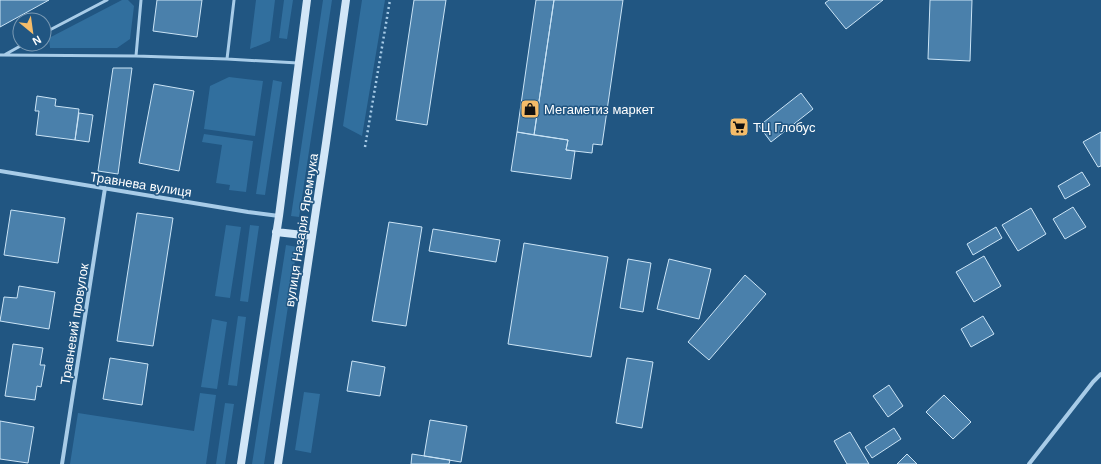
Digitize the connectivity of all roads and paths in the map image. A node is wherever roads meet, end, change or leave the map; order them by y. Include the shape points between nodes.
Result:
1 (106, 0) edge
2 (141, 0) edge
3 (234, 0) edge
4 (307, 0) edge
5 (346, 0) edge
6 (390, 0) edge
7 (52, 30) edge
8 (12, 51) edge
9 (0, 55) edge
10 (4, 55) junction
11 (136, 56) junction
12 (227, 59) junction
13 (298, 63) junction
14 (365, 147) dead end
15 (0, 171) edge
16 (105, 188) junction
17 (279, 216) junction
18 (276, 232) junction
19 (312, 236) junction
20 (1101, 374) edge
21 (62, 464) edge
22 (241, 464) edge
23 (278, 464) edge
24 (1029, 464) edge

1 - 7 lane
2 - 11 lane
3 - 12 lane
4 - 13 street, вулиця Назарія Яремчука
5 - 19 street, вулиця Назарія Яремчука
6 - 14 path
8 - 10 lane
9 - 10 lane
10 - 11 lane
11 - 12 lane
12 - 13 lane
13 - 17 street, вулиця Назарія Яремчука
15 - 16 street, Травнева вулиця
16 - 17 street, Травнева вулиця
16 - 21 street, Травневий провулок
17 - 18 street, вулиця Назарія Яремчука
18 - 19 street
18 - 22 street, вулиця Назарія Яремчука
19 - 23 street, вулиця Назарія Яремчука
20 - 24 street

